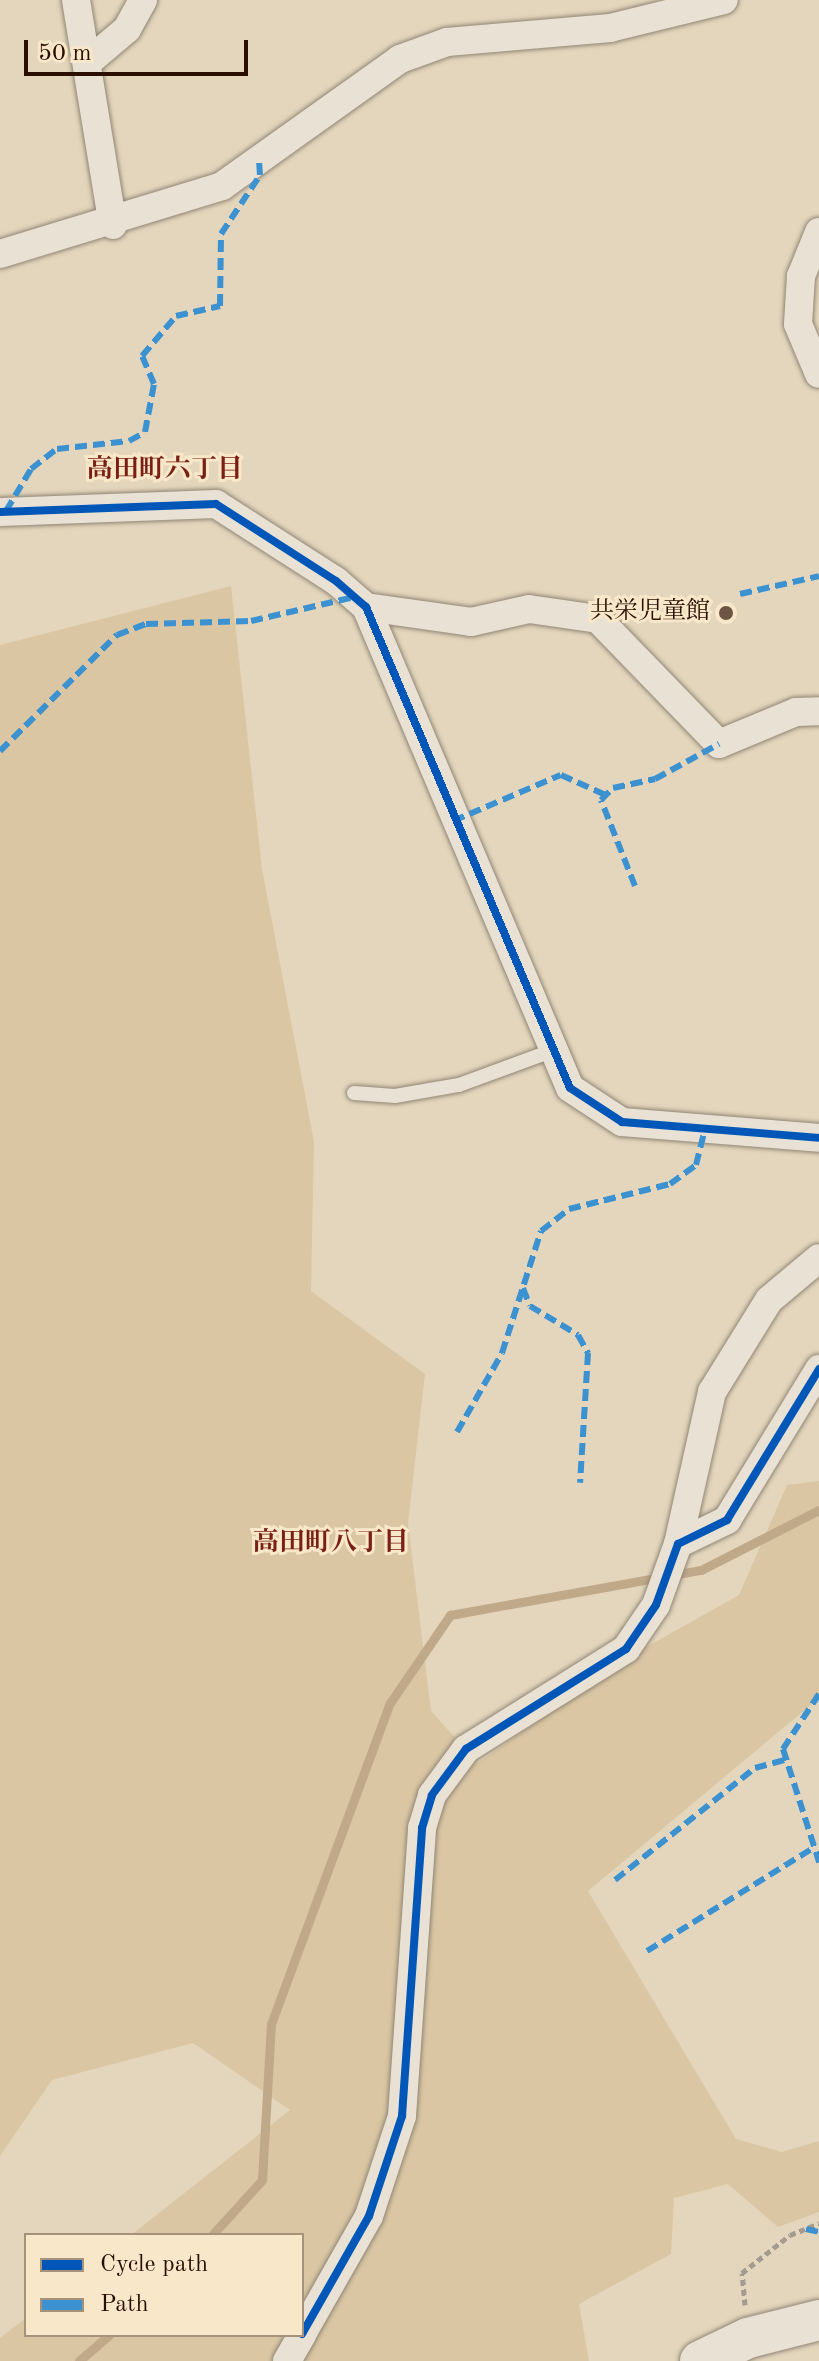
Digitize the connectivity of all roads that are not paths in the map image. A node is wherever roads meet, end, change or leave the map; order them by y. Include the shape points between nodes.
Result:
1 (76, 0) edge
2 (143, 0) edge
3 (724, 0) edge
4 (88, 62) junction
5 (113, 225) junction
6 (819, 232) edge
7 (0, 254) edge
8 (819, 374) edge
9 (0, 512) edge
10 (366, 607) junction
11 (819, 711) edge
12 (554, 1050) junction
13 (354, 1093) dead end
14 (819, 1138) edge
15 (819, 1258) edge
16 (819, 1369) edge
17 (676, 1550) junction
18 (819, 2320) edge
19 (304, 2331) edge
20 (301, 2337) edge
21 (726, 2352) edge
22 (287, 2361) edge

1 - 4 street
2 - 4 street via 127,29
3 - 5 street via 610,28 447,42 400,59 222,186
4 - 5 street
5 - 7 street
6 - 8 street via 801,276 798,324
9 - 10 street via 216,504
10 - 11 street via 471,622 529,609 598,619 719,744 796,712
10 - 12 street
12 - 13 lane via 459,1085 395,1096
12 - 14 street via 570,1088 622,1122
15 - 17 street via 769,1300 712,1392
16 - 17 street via 727,1520
17 - 19 street via 658,1597 626,1649 466,1749 432,1795 422,1828 402,2116 369,2216
18 - 21 street
20 - 22 street

